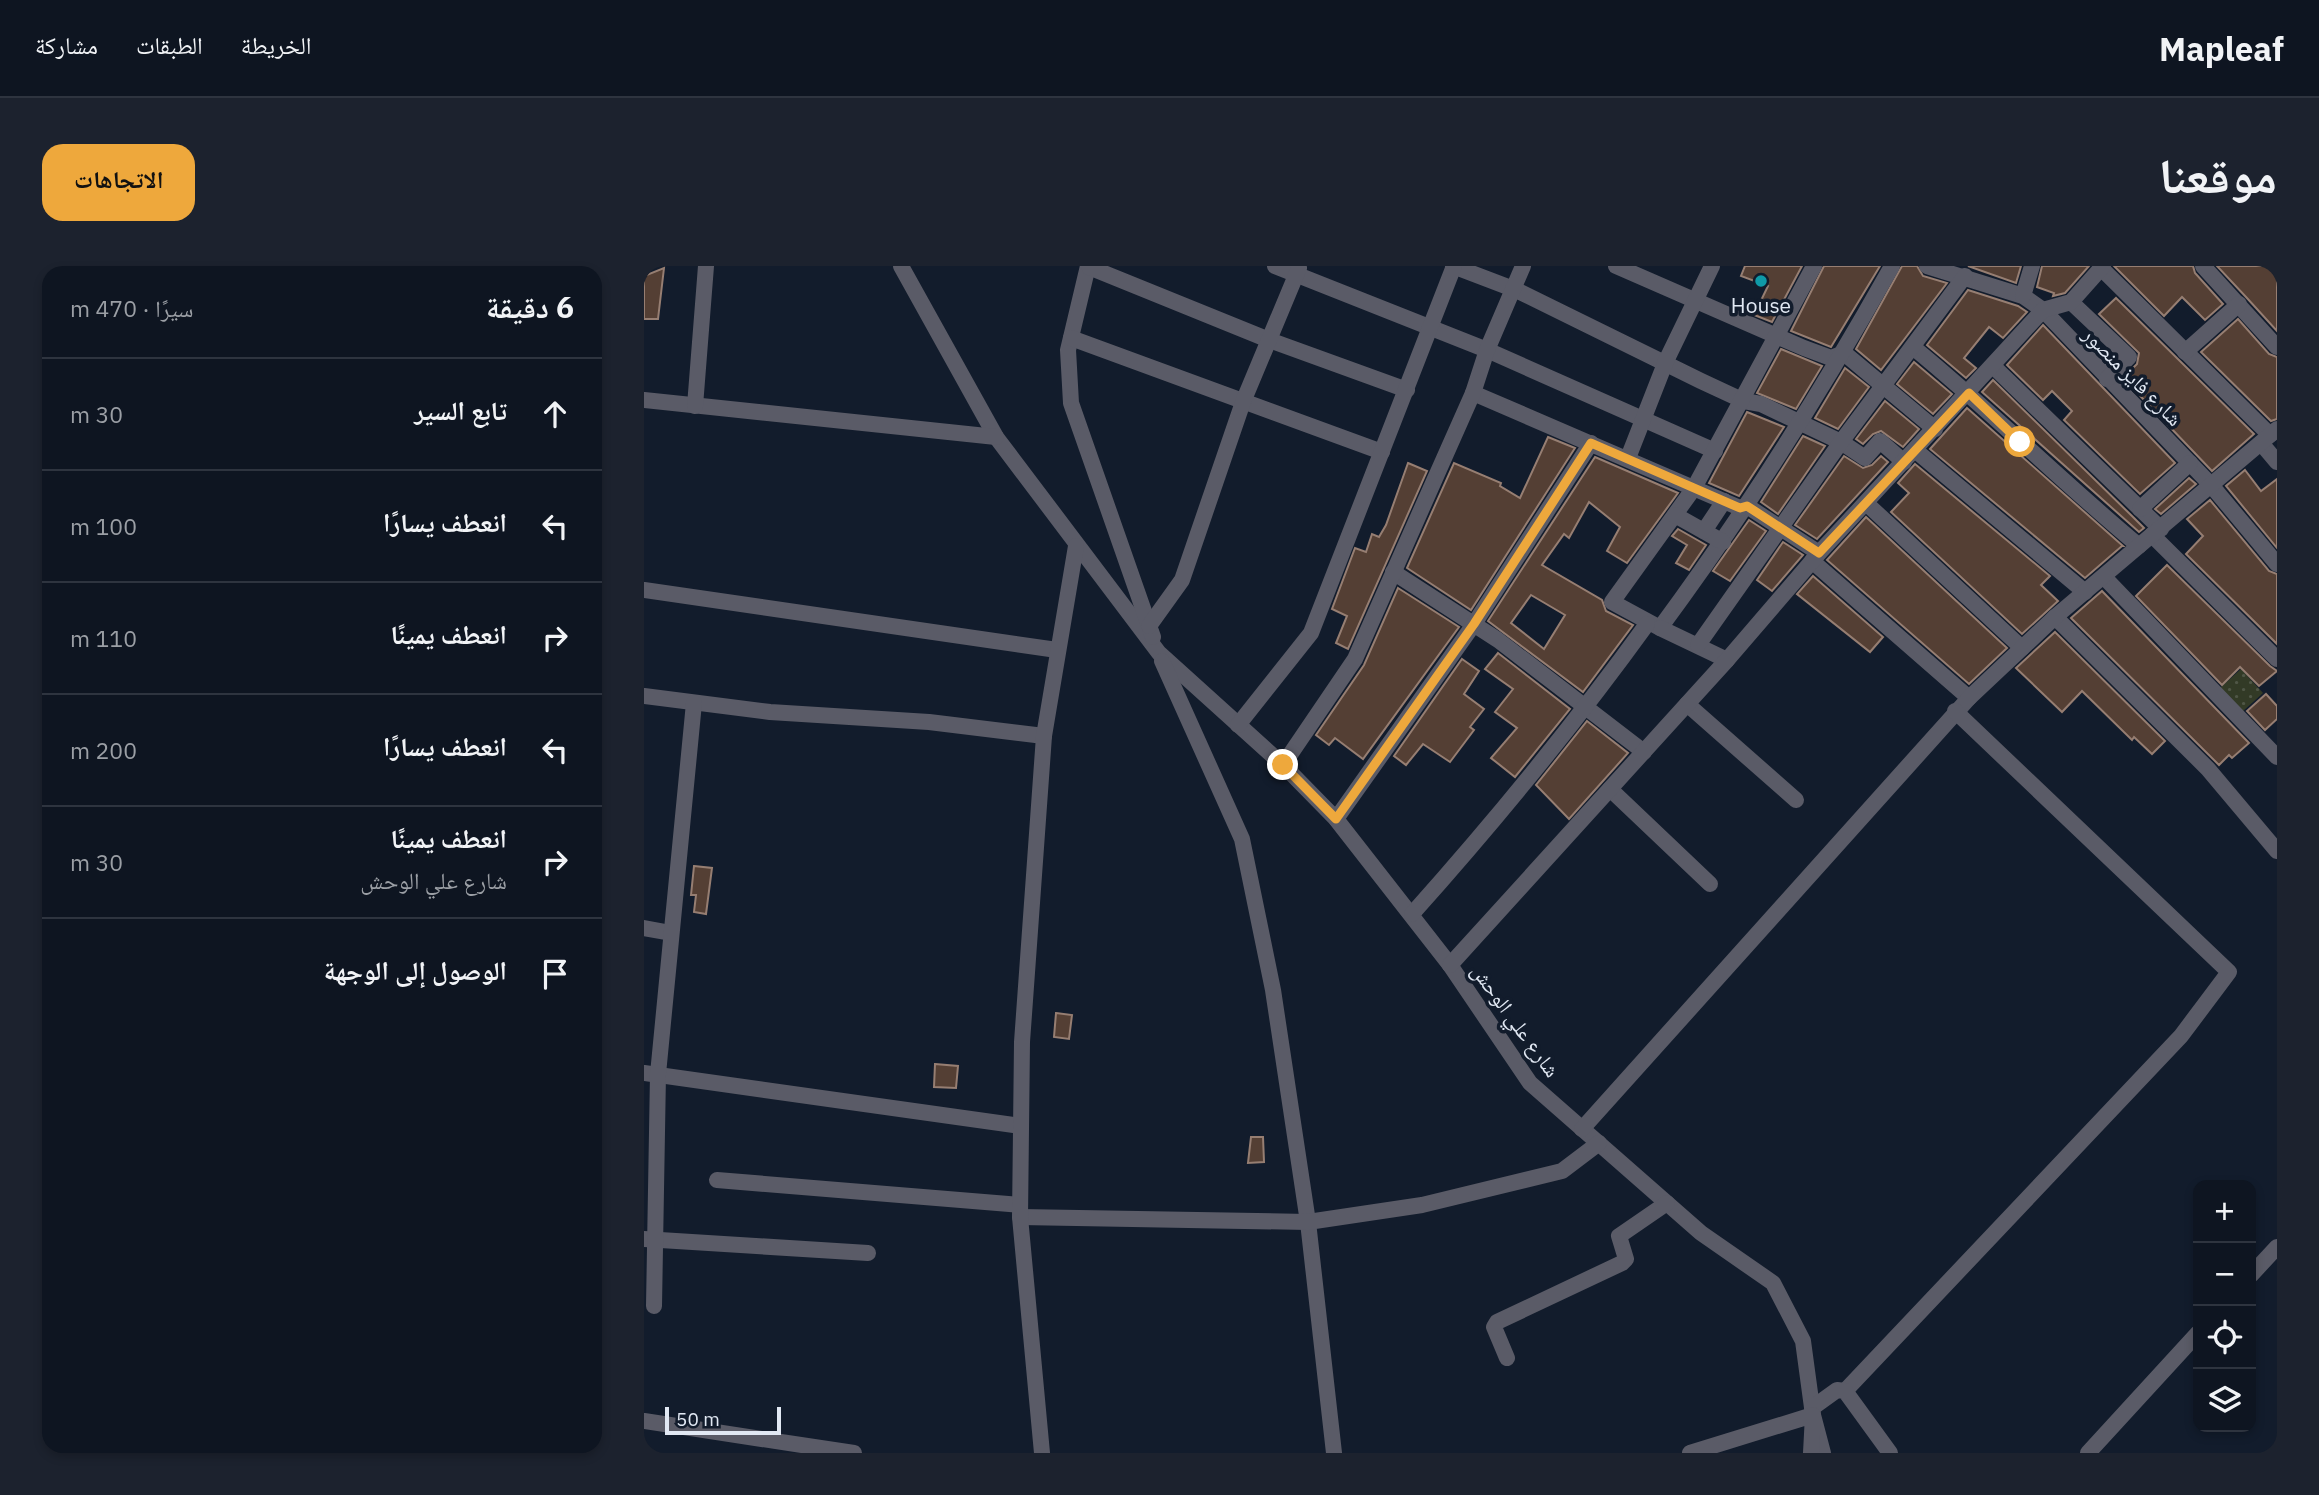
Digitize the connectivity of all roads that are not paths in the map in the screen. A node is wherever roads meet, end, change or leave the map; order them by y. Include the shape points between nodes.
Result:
1 (706, 266) edge
2 (901, 266) edge
3 (1275, 266) edge
4 (1453, 266) edge
5 (1523, 266) edge
6 (1618, 266) edge
7 (1712, 266) edge
8 (1814, 266) edge
9 (1892, 266) edge
10 (1927, 266) edge
11 (2032, 266) edge
12 (2203, 266) edge
13 (1088, 267) edge
14 (2101, 267) edge
15 (1298, 271) edge
16 (1965, 276) junction
17 (1516, 290) junction
18 (2023, 296) junction
19 (1698, 299) junction
20 (2071, 302) junction
21 (2239, 304) junction
22 (2043, 310) junction
23 (1429, 327) junction
24 (1777, 334) junction
25 (1071, 338) junction
26 (1269, 340) junction
27 (2277, 347) edge
28 (1914, 348) junction
29 (1487, 350) junction
30 (2185, 352) junction
31 (1843, 353) junction
32 (1666, 362) junction
33 (1994, 367) junction
34 (2107, 379) junction
35 (1884, 386) junction
36 (1407, 390) junction
37 (1473, 393) junction
38 (1969, 393) junction
39 (644, 400) edge
40 (1744, 401) junction
41 (1243, 402) junction
42 (695, 406) junction
43 (1645, 418) junction
44 (1798, 422) junction
45 (1935, 429) junction
46 (2269, 436) edge
47 (996, 437) junction
48 (1841, 442) junction
49 (1591, 443) junction
50 (1716, 451) junction
51 (1382, 452) junction
52 (1910, 456) junction
53 (1628, 458) junction
54 (2277, 462) edge
55 (2190, 463) junction
56 (2211, 485) junction
57 (1694, 488) junction
58 (1724, 501) junction
59 (1867, 504) junction
60 (1747, 506) junction
61 (2140, 509) junction
62 (1675, 515) junction
63 (1782, 527) junction
64 (1704, 531) junction
65 (2156, 532) junction
66 (1723, 542) junction
67 (1076, 546) junction
68 (2139, 546) junction
69 (1816, 557) junction
70 (2277, 564) edge
71 (1393, 572) junction
72 (2104, 577) junction
73 (644, 590) edge
74 (2085, 592) junction
75 (2055, 617) junction
76 (1474, 624) junction
77 (1149, 626) junction
78 (1653, 626) junction
79 (1698, 645) junction
80 (2022, 648) junction
81 (1057, 650) junction
82 (1159, 653) junction
83 (2277, 659) edge
84 (1727, 660) junction
85 (644, 696) edge
86 (1969, 698) junction
87 (694, 703) junction
88 (1687, 704) junction
89 (1588, 706) junction
90 (1955, 711) junction
91 (1238, 725) junction
92 (1044, 736) junction
93 (1644, 752) junction
94 (2277, 757) edge
95 (1283, 765) junction
96 (1610, 789) junction
97 (1796, 800) dead end
98 (1336, 819) junction
99 (2271, 831) edge
100 (2277, 851) edge
101 (1710, 884) dead end
102 (1412, 914) junction
103 (644, 928) edge
104 (671, 933) junction
105 (1450, 965) junction
106 (651, 1073) edge
107 (1021, 1125) junction
108 (1582, 1129) junction
109 (1599, 1143) junction
110 (718, 1180) dead end
111 (1667, 1203) junction
112 (1020, 1211) junction
113 (1308, 1222) junction
114 (651, 1240) edge
115 (2277, 1247) edge
116 (868, 1253) dead end
117 (2256, 1270) edge
118 (654, 1306) dead end
119 (2193, 1338) edge
120 (1507, 1357) dead end
121 (1844, 1391) junction
122 (1812, 1411) junction
123 (644, 1421) edge
124 (854, 1453) edge
125 (1042, 1453) edge
126 (1334, 1453) edge
127 (1690, 1453) edge
128 (1811, 1453) edge
129 (1823, 1453) edge
130 (1889, 1453) edge
131 (2088, 1453) edge

1 - 42 street
2 - 47 street
3 - 15 street
4 - 17 street
4 - 23 street
5 - 17 street
6 - 19 street
7 - 19 street
8 - 24 street
9 - 31 street
10 - 16 street, شارع فايز منصور
11 - 18 street
12 - 21 street
13 - 25 street
13 - 26 street
14 - 20 street
14 - 30 street
15 - 23 street
15 - 26 street
16 - 18 street, شارع فايز منصور
16 - 28 street
17 - 29 street
17 - 32 street
18 - 22 street, شارع فايز منصور
19 - 24 street
19 - 32 street
20 - 22 street
20 - 34 street via 2129,357
21 - 27 street
21 - 30 street
22 - 33 street
22 - 34 street, شارع فايز منصور
23 - 29 street
23 - 36 street
24 - 31 street via 1831,358
24 - 40 street
25 - 41 street
25 - 77 street via 1071,403
26 - 36 street
26 - 41 street
28 - 35 street
28 - 38 street
29 - 37 street
29 - 43 street
30 - 46 street
31 - 35 street
31 - 44 street
32 - 40 street
32 - 43 street
33 - 38 street
33 - 61 street
34 - 55 street, شارع فايز منصور
35 - 45 street
35 - 48 street
36 - 51 street
37 - 49 street
37 - 71 street
38 - 45 street
38 - 68 street
39 - 42 street
40 - 44 street via 1749,399
40 - 50 street
41 - 51 street
41 - 77 street via 1182,580
42 - 47 street
43 - 50 street
43 - 53 street
44 - 48 street
44 - 60 street
45 - 52 street
46 - 54 street
46 - 56 street
47 - 67 street
48 - 52 street via 1865,458 1880,441
48 - 63 street
49 - 53 street
49 - 76 street
50 - 57 street
51 - 91 street via 1311,633
52 - 59 street
52 - 74 street
53 - 57 street
55 - 56 street, شارع فايز منصور
55 - 61 street
56 - 65 street
56 - 70 street, شارع فايز منصور
57 - 58 street
57 - 62 street
58 - 60 street
58 - 64 street
59 - 69 street
59 - 80 street
60 - 63 street
60 - 66 street
61 - 65 street
62 - 64 street
62 - 78 street via 1612,602
63 - 69 street
63 - 79 street
64 - 66 street
65 - 68 street
65 - 83 street
66 - 78 street
67 - 81 street
67 - 82 street
68 - 72 street
69 - 84 street
69 - 86 street
71 - 76 street
71 - 95 street via 1355,659
72 - 74 street
72 - 94 street
73 - 81 street
74 - 75 street
75 - 80 street
75 - 99 street
76 - 89 street
76 - 98 street
77 - 82 street
78 - 79 street
78 - 89 street
79 - 84 street
80 - 86 street
81 - 92 street
82 - 91 street, شارع علي الوحش
82 - 113 street via 1242,839 1273,990
84 - 88 street
85 - 87 street
86 - 90 street
87 - 92 street
87 - 104 street
88 - 93 street
88 - 97 street
89 - 93 street
89 - 102 street
90 - 108 street
90 - 121 street via 2229,972 2182,1035
91 - 95 street, شارع علي الوحش
92 - 107 street via 1022,1042
93 - 96 street
95 - 98 street, شارع علي الوحش
96 - 101 street
96 - 105 street
98 - 102 street, شارع علي الوحش
99 - 100 street
102 - 105 street, شارع علي الوحش
103 - 104 street
104 - 106 street
105 - 108 street, شارع علي الوحش via 1530,1083
106 - 107 street
106 - 114 street
107 - 112 street
108 - 109 street, شارع علي الوحش
109 - 111 street, شارع علي الوحش
109 - 113 street via 1562,1171 1422,1205
110 - 112 street
111 - 120 street via 1619,1236 1626,1259 1622,1264 1497,1322 1494,1327
111 - 122 street, شارع علي الوحش via 1773,1283 1803,1341
112 - 113 street
112 - 125 street
113 - 126 street
114 - 116 street
114 - 118 street
115 - 117 street
119 - 131 street
121 - 122 street via 1837,1391
121 - 130 street
122 - 127 street
122 - 128 street
122 - 129 street, شارع علي الوحش
123 - 124 street

